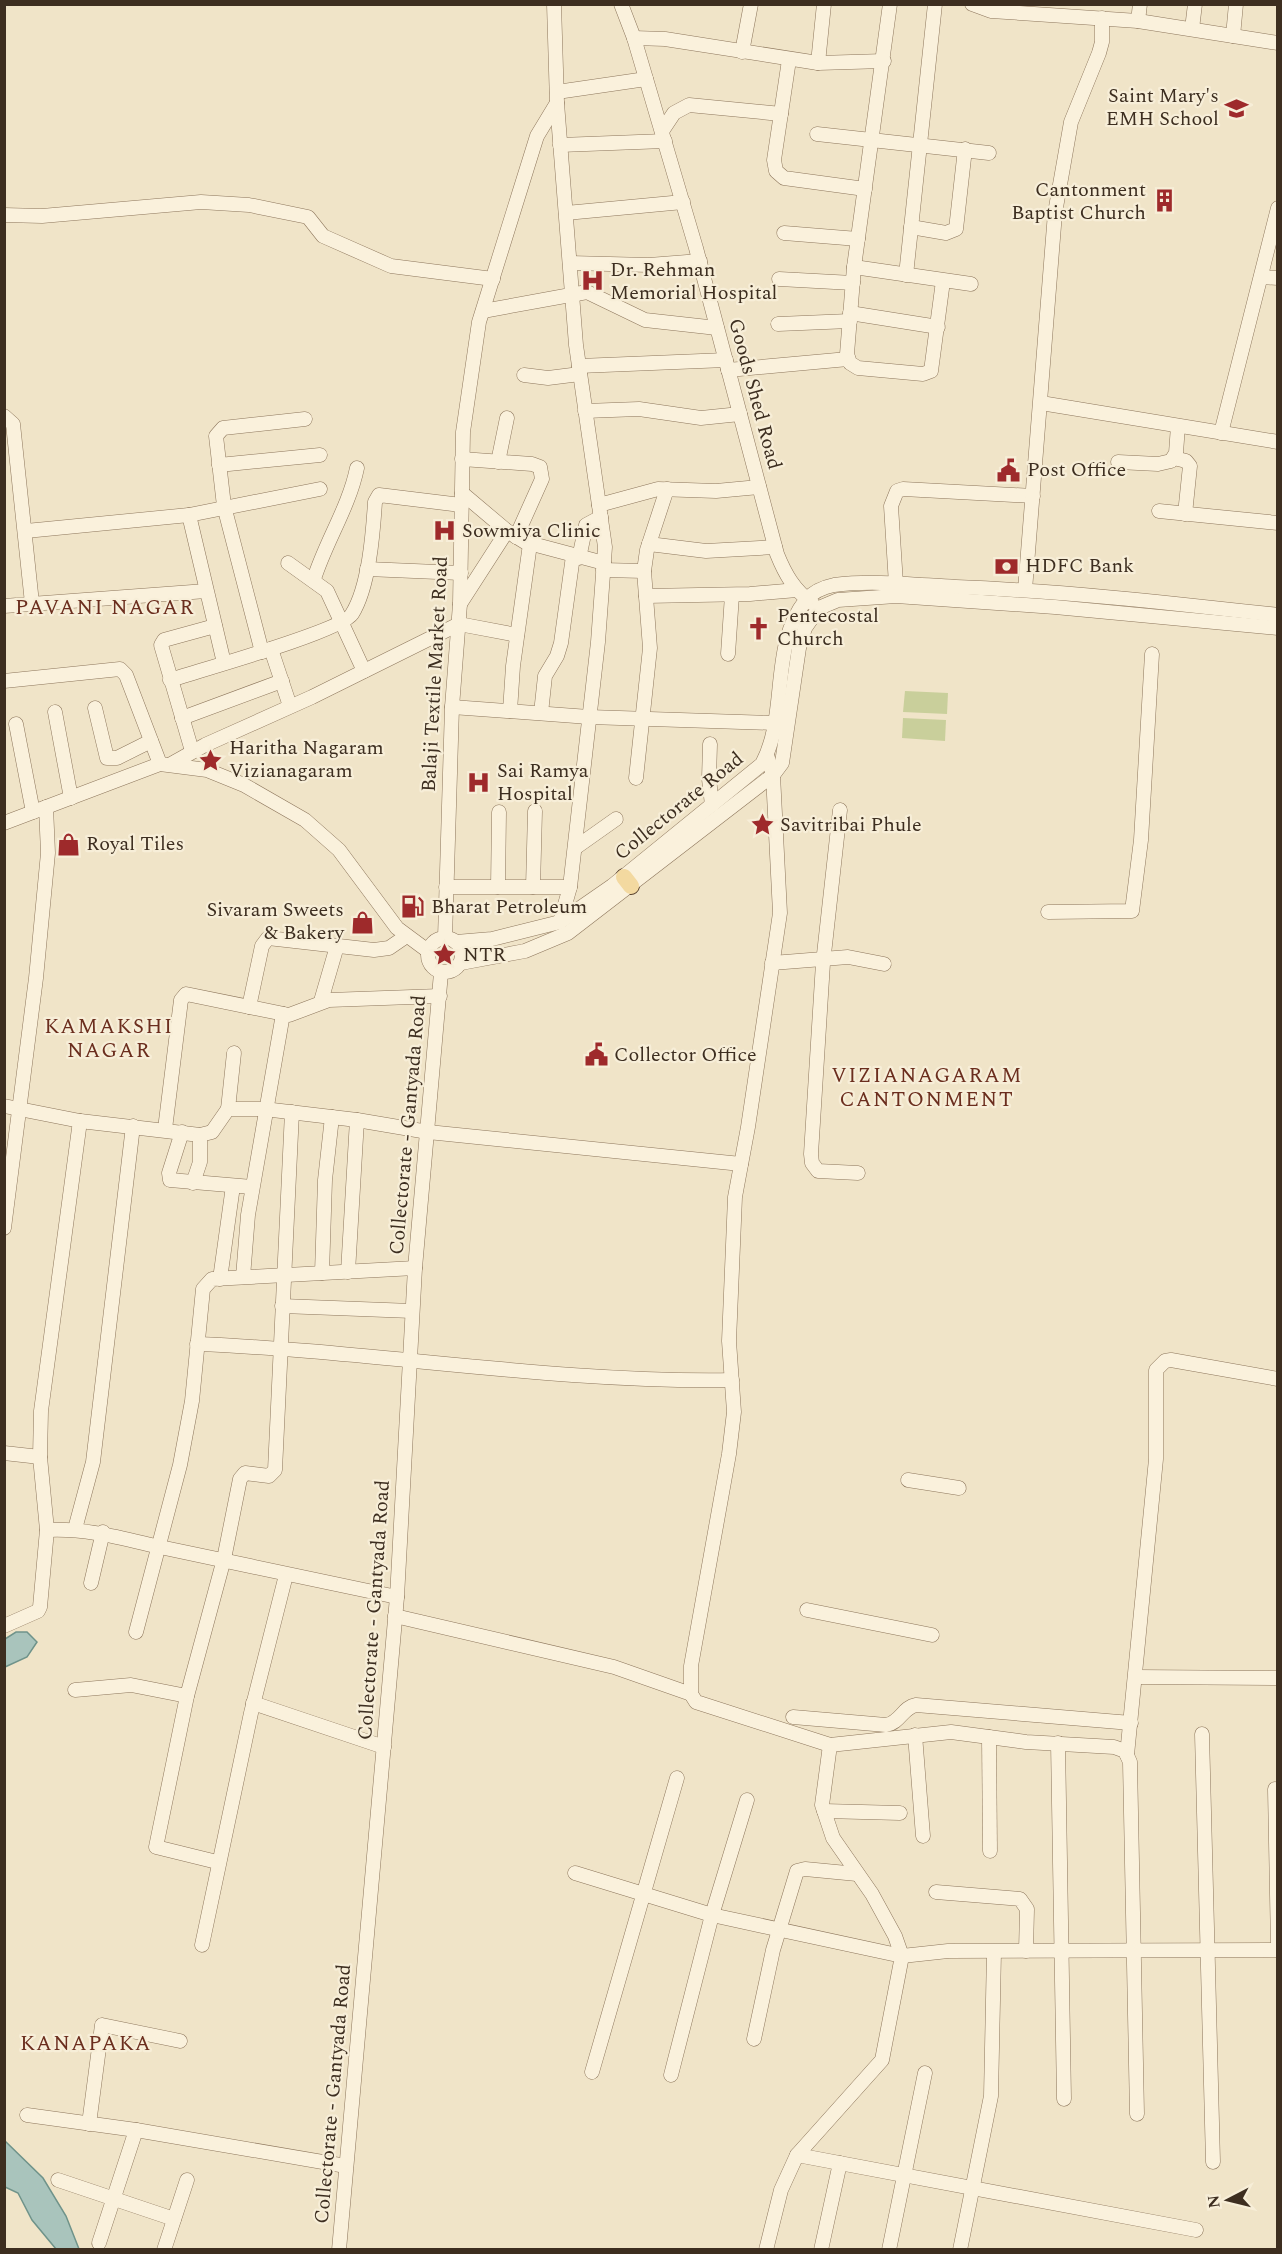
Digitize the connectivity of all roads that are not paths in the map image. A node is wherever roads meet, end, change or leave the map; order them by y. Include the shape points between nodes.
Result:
1 (554, 4) edge
2 (621, 4) edge
3 (751, 4) edge
4 (824, 4) edge
5 (890, 4) edge
6 (935, 4) edge
7 (972, 4) edge
8 (1140, 4) edge
9 (1195, 4) edge
10 (1236, 4) edge
11 (1096, 14) edge
12 (1138, 21) junction
13 (1192, 29) junction
14 (1233, 36) junction
15 (634, 38) junction
16 (1278, 42) edge
17 (742, 52) junction
18 (789, 60) junction
19 (884, 61) junction
20 (818, 63) junction
21 (646, 79) junction
22 (557, 98) junction
23 (781, 114) junction
24 (817, 134) dead end
25 (663, 136) junction
26 (871, 140) junction
27 (560, 145) junction
28 (920, 145) junction
29 (965, 149) junction
30 (988, 153) dead end
31 (865, 189) junction
32 (683, 202) junction
33 (1278, 208) edge
34 (566, 213) junction
35 (4, 215) edge
36 (911, 227) junction
37 (784, 232) dead end
38 (858, 240) junction
39 (699, 261) junction
40 (570, 263) junction
41 (854, 267) junction
42 (906, 275) junction
43 (1261, 277) junction
44 (1278, 278) edge
45 (493, 279) junction
46 (779, 279) dead end
47 (943, 281) junction
48 (853, 282) junction
49 (971, 284) dead end
50 (573, 294) junction
51 (483, 311) junction
52 (850, 317) junction
53 (778, 324) dead end
54 (938, 327) junction
55 (717, 328) junction
56 (848, 359) junction
57 (727, 365) junction
58 (580, 370) junction
59 (524, 375) dead end
60 (1041, 403) junction
61 (585, 411) junction
62 (740, 414) junction
63 (4, 416) edge
64 (507, 417) dead end
65 (305, 419) dead end
66 (1178, 426) junction
67 (1221, 433) junction
68 (1278, 442) edge
69 (320, 455) dead end
70 (1174, 458) junction
71 (462, 459) junction
72 (498, 462) junction
73 (1118, 462) dead end
74 (219, 465) junction
75 (357, 468) dead end
76 (759, 487) junction
77 (320, 489) dead end
78 (667, 489) junction
79 (1033, 496) junction
80 (461, 499) junction
81 (224, 506) junction
82 (600, 511) junction
83 (1159, 512) dead end
84 (189, 514) junction
85 (1185, 514) junction
86 (1278, 523) edge
87 (26, 531) junction
88 (511, 534) junction
89 (530, 544) junction
90 (649, 544) junction
91 (775, 547) junction
92 (576, 557) junction
93 (288, 563) dead end
94 (604, 567) junction
95 (367, 569) junction
96 (644, 571) junction
97 (460, 573) junction
98 (314, 579) junction
99 (896, 584) junction
100 (1025, 590) junction
101 (207, 591) junction
102 (802, 594) junction
103 (732, 595) junction
104 (645, 596) junction
105 (32, 603) junction
106 (460, 604) junction
107 (4, 606) edge
108 (819, 608) junction
109 (1278, 615) edge
110 (343, 622) junction
111 (459, 624) junction
112 (215, 626) junction
113 (1278, 628) edge
114 (517, 635) junction
115 (267, 650) junction
116 (728, 654) dead end
117 (1152, 654) dead end
118 (224, 663) junction
119 (364, 671) junction
120 (170, 680) junction
121 (4, 681) edge
122 (282, 681) junction
123 (290, 706) junction
124 (452, 707) junction
125 (95, 708) dead end
126 (510, 711) junction
127 (55, 712) dead end
128 (541, 713) junction
129 (589, 717) junction
130 (182, 718) junction
131 (643, 719) junction
132 (775, 723) junction
133 (16, 724) dead end
134 (151, 741) junction
135 (710, 744) dead end
136 (192, 752) junction
137 (767, 755) junction
138 (156, 766) junction
139 (774, 775) junction
140 (636, 777) dead end
141 (71, 798) junction
142 (712, 805) junction
143 (40, 810) junction
144 (840, 810) dead end
145 (535, 811) dead end
146 (499, 812) dead end
147 (616, 819) dead end
148 (4, 823) edge
149 (574, 848) junction
150 (627, 881) junction
151 (447, 887) junction
152 (498, 887) junction
153 (533, 887) junction
154 (570, 887) junction
155 (1048, 912) dead end
156 (560, 922) junction
157 (405, 937) junction
158 (492, 939) junction
159 (450, 940) junction
160 (337, 946) junction
161 (428, 951) junction
162 (498, 957) junction
163 (824, 957) junction
164 (461, 963) junction
165 (772, 963) junction
166 (884, 964) dead end
167 (441, 973) junction
168 (440, 996) junction
169 (321, 1001) junction
170 (249, 1007) junction
171 (282, 1014) junction
172 (234, 1053) dead end
173 (11, 1107) edge
174 (228, 1108) junction
175 (264, 1109) junction
176 (292, 1112) junction
177 (332, 1117) junction
178 (357, 1120) junction
179 (80, 1121) junction
180 (133, 1126) junction
181 (165, 1129) junction
182 (182, 1132) junction
183 (428, 1132) junction
184 (200, 1135) junction
185 (741, 1164) junction
186 (858, 1173) dead end
187 (193, 1183) junction
188 (233, 1186) junction
189 (252, 1187) junction
190 (4, 1228) edge
191 (415, 1268) junction
192 (348, 1272) junction
193 (322, 1273) junction
194 (282, 1276) junction
195 (243, 1277) junction
196 (220, 1279) junction
197 (282, 1306) junction
198 (412, 1311) junction
199 (197, 1344) junction
200 (282, 1347) junction
201 (409, 1361) junction
202 (732, 1380) junction
203 (1278, 1380) edge
204 (4, 1453) edge
205 (40, 1457) junction
206 (908, 1480) dead end
207 (958, 1488) dead end
208 (75, 1529) junction
209 (47, 1530) junction
210 (103, 1532) junction
211 (160, 1547) junction
212 (224, 1559) junction
213 (286, 1575) junction
214 (91, 1583) dead end
215 (397, 1597) junction
216 (807, 1610) dead end
217 (395, 1616) junction
218 (4, 1626) edge
219 (136, 1632) dead end
220 (932, 1635) dead end
221 (1136, 1677) junction
222 (1278, 1678) edge
223 (75, 1690) dead end
224 (691, 1694) junction
225 (187, 1696) junction
226 (254, 1703) junction
227 (793, 1717) dead end
228 (1131, 1723) junction
229 (1202, 1734) dead end
230 (915, 1736) junction
231 (989, 1737) junction
232 (1058, 1743) junction
233 (830, 1745) junction
234 (384, 1747) junction
235 (1127, 1755) junction
236 (677, 1778) dead end
237 (1275, 1789) dead end
238 (747, 1800) dead end
239 (824, 1811) junction
240 (900, 1813) dead end
241 (923, 1836) dead end
242 (990, 1851) dead end
243 (217, 1862) junction
244 (575, 1873) dead end
245 (857, 1874) junction
246 (936, 1892) dead end
247 (644, 1894) junction
248 (712, 1915) junction
249 (779, 1930) junction
250 (202, 1945) dead end
251 (1278, 1946) edge
252 (1135, 1950) junction
253 (1278, 1950) edge
254 (1026, 1951) junction
255 (1063, 1951) junction
256 (1206, 1951) junction
257 (994, 1952) junction
258 (902, 1956) junction
259 (754, 2039) dead end
260 (180, 2041) dead end
261 (592, 2072) dead end
262 (925, 2073) dead end
263 (671, 2075) dead end
264 (1064, 2098) dead end
265 (1137, 2114) dead end
266 (27, 2115) dead end
267 (89, 2124) junction
268 (136, 2130) junction
269 (797, 2155) junction
270 (1213, 2162) dead end
271 (840, 2163) junction
272 (346, 2166) junction
273 (904, 2177) junction
274 (58, 2180) dead end
275 (187, 2180) dead end
276 (972, 2190) junction
277 (113, 2199) junction
278 (174, 2219) junction
279 (1196, 2230) dead end
280 (99, 2242) dead end
281 (164, 2250) edge
282 (339, 2250) edge
283 (766, 2250) edge
284 (821, 2250) edge
285 (889, 2250) edge
286 (960, 2250) edge

1 - 22 street
2 - 15 street, Goods Shed Road
3 - 17 street
4 - 20 street
5 - 19 street
6 - 28 street
7 - 11 street via 991,11
8 - 12 street
9 - 13 street
10 - 14 street
11 - 12 street
11 - 60 street via 1102,42 1071,122 1062,160
12 - 13 street
13 - 14 street
14 - 16 street
15 - 17 street
15 - 21 street, Goods Shed Road
17 - 18 street
18 - 20 street
18 - 23 street
19 - 20 street
19 - 26 street
21 - 22 street
21 - 25 street, Goods Shed Road
22 - 27 street
22 - 45 street, Balaji Textile Market Road via 537,136
23 - 25 street via 689,105 674,113
23 - 31 street via 774,160 779,175
24 - 26 street
25 - 27 street
25 - 32 street, Goods Shed Road
26 - 28 street
26 - 31 street
27 - 34 street
28 - 29 street
28 - 36 street
29 - 30 street
29 - 36 street via 956,229 946,232
31 - 38 street
32 - 34 street
32 - 39 street, Goods Shed Road
33 - 43 street
34 - 40 street
35 - 45 street via 201,202 249,205 309,217 323,236 391,266
36 - 42 street
37 - 38 street
38 - 41 street
39 - 40 street via 649,265
39 - 55 street, Goods Shed Road
40 - 50 street
41 - 42 street
41 - 48 street
42 - 47 street
43 - 44 street
43 - 67 street
45 - 51 street, Balaji Textile Market Road
46 - 48 street
47 - 49 street
47 - 54 street
48 - 52 street
50 - 51 street
50 - 55 street via 592,292 645,320
50 - 58 street
51 - 71 street, Balaji Textile Market Road
52 - 53 street
52 - 54 street
52 - 56 street
54 - 56 street via 934,365 927,373 858,368
55 - 57 street, Goods Shed Road
56 - 57 street
57 - 58 street
57 - 62 street, Goods Shed Road
58 - 59 street via 548,378
58 - 61 street
60 - 66 street
60 - 79 street
61 - 62 street via 639,409 701,418
61 - 82 street
62 - 76 street, Goods Shed Road
63 - 87 street via 12,424
64 - 72 street
65 - 74 street via 219,430
66 - 67 street
66 - 70 street
67 - 68 street
69 - 74 street
70 - 73 street via 1158,464
70 - 85 street via 1190,466
71 - 72 street
71 - 80 street, Balaji Textile Market Road
72 - 88 street via 532,464 542,470 536,496
74 - 81 street
75 - 98 street via 349,498
76 - 78 street via 716,491
76 - 91 street, Goods Shed Road
77 - 81 street
78 - 82 street via 638,493
78 - 90 street
79 - 99 street via 899,489 891,506
79 - 100 street
80 - 88 street
80 - 95 street via 379,495
80 - 97 street, Balaji Textile Market Road
81 - 84 street
81 - 115 street
82 - 92 street via 585,525
82 - 94 street
83 - 85 street
84 - 87 street
84 - 101 street
85 - 86 street
87 - 105 street
88 - 89 street
88 - 106 street
89 - 92 street
89 - 114 street
90 - 91 street via 706,551
90 - 96 street
91 - 102 street, Goods Shed Road via 786,576
92 - 94 street
92 - 128 street via 561,643 545,676
93 - 98 street
94 - 96 street
94 - 129 street
95 - 97 street
95 - 110 street via 352,614
96 - 104 street
97 - 106 street, Balaji Textile Market Road
98 - 110 street via 327,591
99 - 100 street
99 - 102 street via 832,585
100 - 109 street
101 - 105 street
101 - 112 street
102 - 103 street
102 - 108 street, Goods Shed Road
102 - 132 street, Collectorate Road via 788,634
103 - 104 street
103 - 116 street
104 - 131 street via 650,648
105 - 107 street
106 - 111 street, Balaji Textile Market Road
108 - 113 street via 838,600 896,596
108 - 139 street, Collectorate Road via 805,628 782,763
110 - 115 street
110 - 119 street
111 - 114 street
111 - 119 street
111 - 124 street, Balaji Textile Market Road
112 - 118 street
112 - 120 street via 162,642
114 - 126 street
115 - 118 street
115 - 122 street
117 - 155 street via 1141,840 1132,911
118 - 120 street
119 - 123 street
120 - 130 street
121 - 134 street via 120,669 126,675
122 - 123 street
122 - 130 street
123 - 136 street
124 - 126 street
124 - 151 street, Balaji Textile Market Road
125 - 134 street via 108,758 117,758
126 - 128 street
127 - 141 street
128 - 129 street
129 - 131 street
129 - 149 street
130 - 136 street
131 - 132 street
131 - 140 street
132 - 137 street, Collectorate Road
133 - 143 street
134 - 138 street
135 - 142 street
136 - 138 street
137 - 139 street
137 - 142 street, Collectorate Road via 762,764
138 - 141 street
138 - 157 street via 207,770 244,785 306,820 339,850
139 - 150 street, Collectorate Road
139 - 165 street via 780,913
141 - 143 street
142 - 150 street, Collectorate Road
143 - 148 street
143 - 173 street via 49,827 36,978
144 - 163 street
145 - 153 street
146 - 152 street
147 - 149 street
149 - 154 street
150 - 156 street, Collectorate Road
150 - 162 street, Collectorate Road via 568,933 525,951
151 - 152 street
151 - 159 street, Balaji Textile Market Road
152 - 153 street
153 - 154 street
154 - 156 street
156 - 158 street, Collectorate Road
157 - 160 street via 381,950
157 - 161 street
158 - 159 street, Collectorate Road
158 - 162 street
159 - 161 street via 434,941
159 - 164 street via 461,952
160 - 169 street
160 - 170 street via 274,938 264,941
161 - 167 street via 431,967
162 - 164 street, Collectorate Road
163 - 165 street
163 - 166 street via 862,958
163 - 186 street via 812,1163 822,1173
164 - 167 street, Collectorate Road via 452,971
165 - 185 street
167 - 168 street, Collectorate - Gantyada Road
168 - 169 street
168 - 183 street, Collectorate - Gantyada Road
169 - 171 street via 296,1013
170 - 171 street
170 - 181 street via 191,994 183,997
171 - 175 street
172 - 174 street
173 - 179 street
173 - 190 street
174 - 175 street
174 - 184 street via 212,1132
175 - 176 street
175 - 189 street
176 - 177 street
176 - 194 street
177 - 178 street
177 - 193 street
178 - 183 street
178 - 192 street
179 - 180 street
179 - 205 street via 45,1366
180 - 181 street
180 - 208 street via 93,1462
181 - 182 street
182 - 184 street
182 - 187 street via 169,1177 174,1182
183 - 185 street
183 - 191 street, Collectorate - Gantyada Road
184 - 187 street via 200,1162
185 - 202 street via 735,1197 730,1291
187 - 188 street
188 - 189 street
188 - 196 street
189 - 195 street
191 - 192 street
191 - 198 street, Collectorate - Gantyada Road
192 - 193 street
193 - 194 street
194 - 195 street
194 - 197 street
195 - 196 street
196 - 199 street via 209,1281 203,1288
197 - 198 street
197 - 200 street
198 - 201 street, Collectorate - Gantyada Road
199 - 200 street
199 - 211 street via 192,1401
200 - 201 street
200 - 212 street via 275,1470 271,1476 245,1473 241,1477
201 - 202 street via 656,1379
201 - 215 street, Collectorate - Gantyada Road
202 - 224 street via 734,1412 729,1454 691,1666
203 - 221 street via 1172,1360 1156,1370 1156,1459
204 - 205 street
205 - 209 street
206 - 207 street
208 - 209 street
208 - 210 street
209 - 218 street via 39,1609
210 - 211 street
210 - 214 street
211 - 212 street
211 - 219 street
212 - 213 street
212 - 225 street
213 - 215 street
213 - 226 street
215 - 217 street, Collectorate - Gantyada Road
216 - 220 street
217 - 224 street via 614,1667
217 - 234 street, Collectorate - Gantyada Road
221 - 222 street
221 - 228 street
223 - 225 street via 130,1685
224 - 233 street via 696,1702
225 - 243 street via 156,1846
226 - 234 street
226 - 243 street
227 - 228 street via 886,1725 897,1722 907,1709 916,1705
228 - 235 street
229 - 256 street
230 - 231 street via 951,1732
230 - 233 street
230 - 241 street
231 - 232 street
231 - 242 street
232 - 235 street via 1119,1748
232 - 255 street
233 - 239 street
234 - 272 street, Collectorate - Gantyada Road
235 - 252 street
236 - 247 street
237 - 251 street
238 - 248 street
239 - 240 street
239 - 245 street via 833,1838
243 - 250 street
244 - 247 street
245 - 249 street via 797,1871
245 - 258 street via 895,1936
246 - 254 street via 1020,1899 1027,1908
247 - 248 street
247 - 261 street
248 - 249 street
248 - 263 street
249 - 258 street
249 - 259 street
252 - 255 street
252 - 256 street
252 - 265 street
253 - 256 street
254 - 255 street
254 - 257 street
255 - 264 street
256 - 270 street
257 - 258 street
257 - 276 street via 991,2096
258 - 269 street via 882,2060
260 - 267 street via 102,2025
262 - 273 street
266 - 267 street
267 - 268 street
268 - 272 street
268 - 277 street
269 - 271 street
269 - 283 street via 781,2190
271 - 273 street
271 - 284 street
272 - 282 street, Collectorate - Gantyada Road
273 - 276 street
273 - 285 street
274 - 277 street
275 - 278 street
276 - 279 street
276 - 286 street
277 - 278 street
277 - 280 street
278 - 281 street

